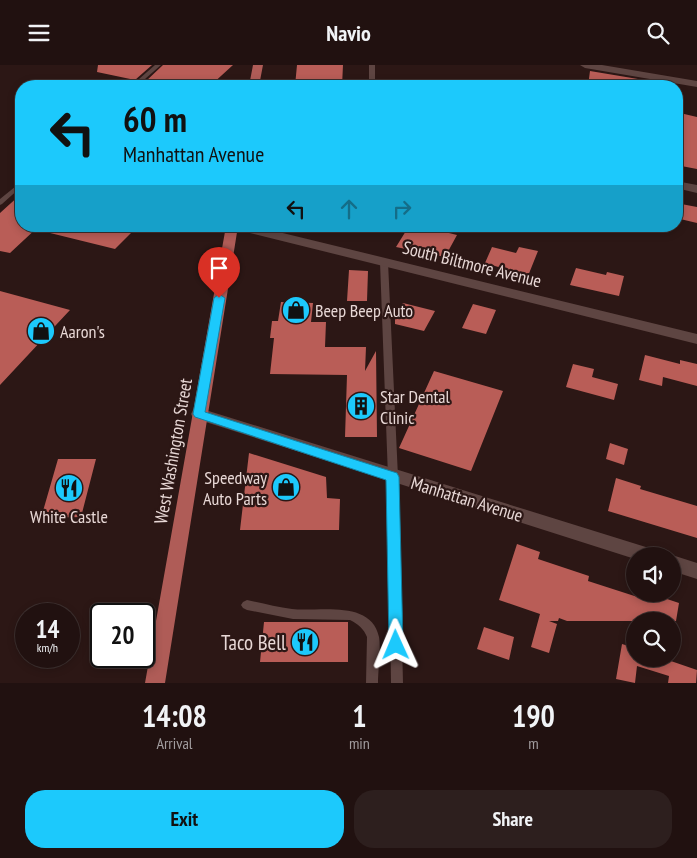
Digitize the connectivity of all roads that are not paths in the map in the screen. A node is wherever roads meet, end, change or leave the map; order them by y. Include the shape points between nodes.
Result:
1 (158, 65) edge
2 (258, 65) edge
3 (372, 65) edge
4 (585, 65) edge
5 (141, 80) edge
6 (255, 80) edge
7 (372, 80) edge
8 (697, 84) edge
9 (683, 186) edge
10 (15, 189) edge
11 (697, 189) edge
12 (0, 203) edge
13 (231, 232) edge
14 (262, 232) edge
15 (384, 262) junction
16 (697, 339) edge
17 (199, 414) junction
18 (392, 477) junction
19 (626, 549) edge
20 (681, 566) edge
21 (697, 571) edge
22 (247, 605) dead end
23 (155, 683) edge
24 (372, 683) edge
25 (397, 683) edge

1 - 5 lane
2 - 6 main road
3 - 7 lane
4 - 8 street via 667,75
9 - 11 street
10 - 12 lane
13 - 17 main road, West Washington Street
14 - 15 street, South Biltmore Avenue
15 - 16 street, South Biltmore Avenue
15 - 18 lane
17 - 18 street, Manhattan Avenue
17 - 23 main road, West Washington Street
18 - 19 street, Manhattan Avenue
18 - 25 lane
20 - 21 street
22 - 24 lane via 292,614 351,615 361,620 373,637

